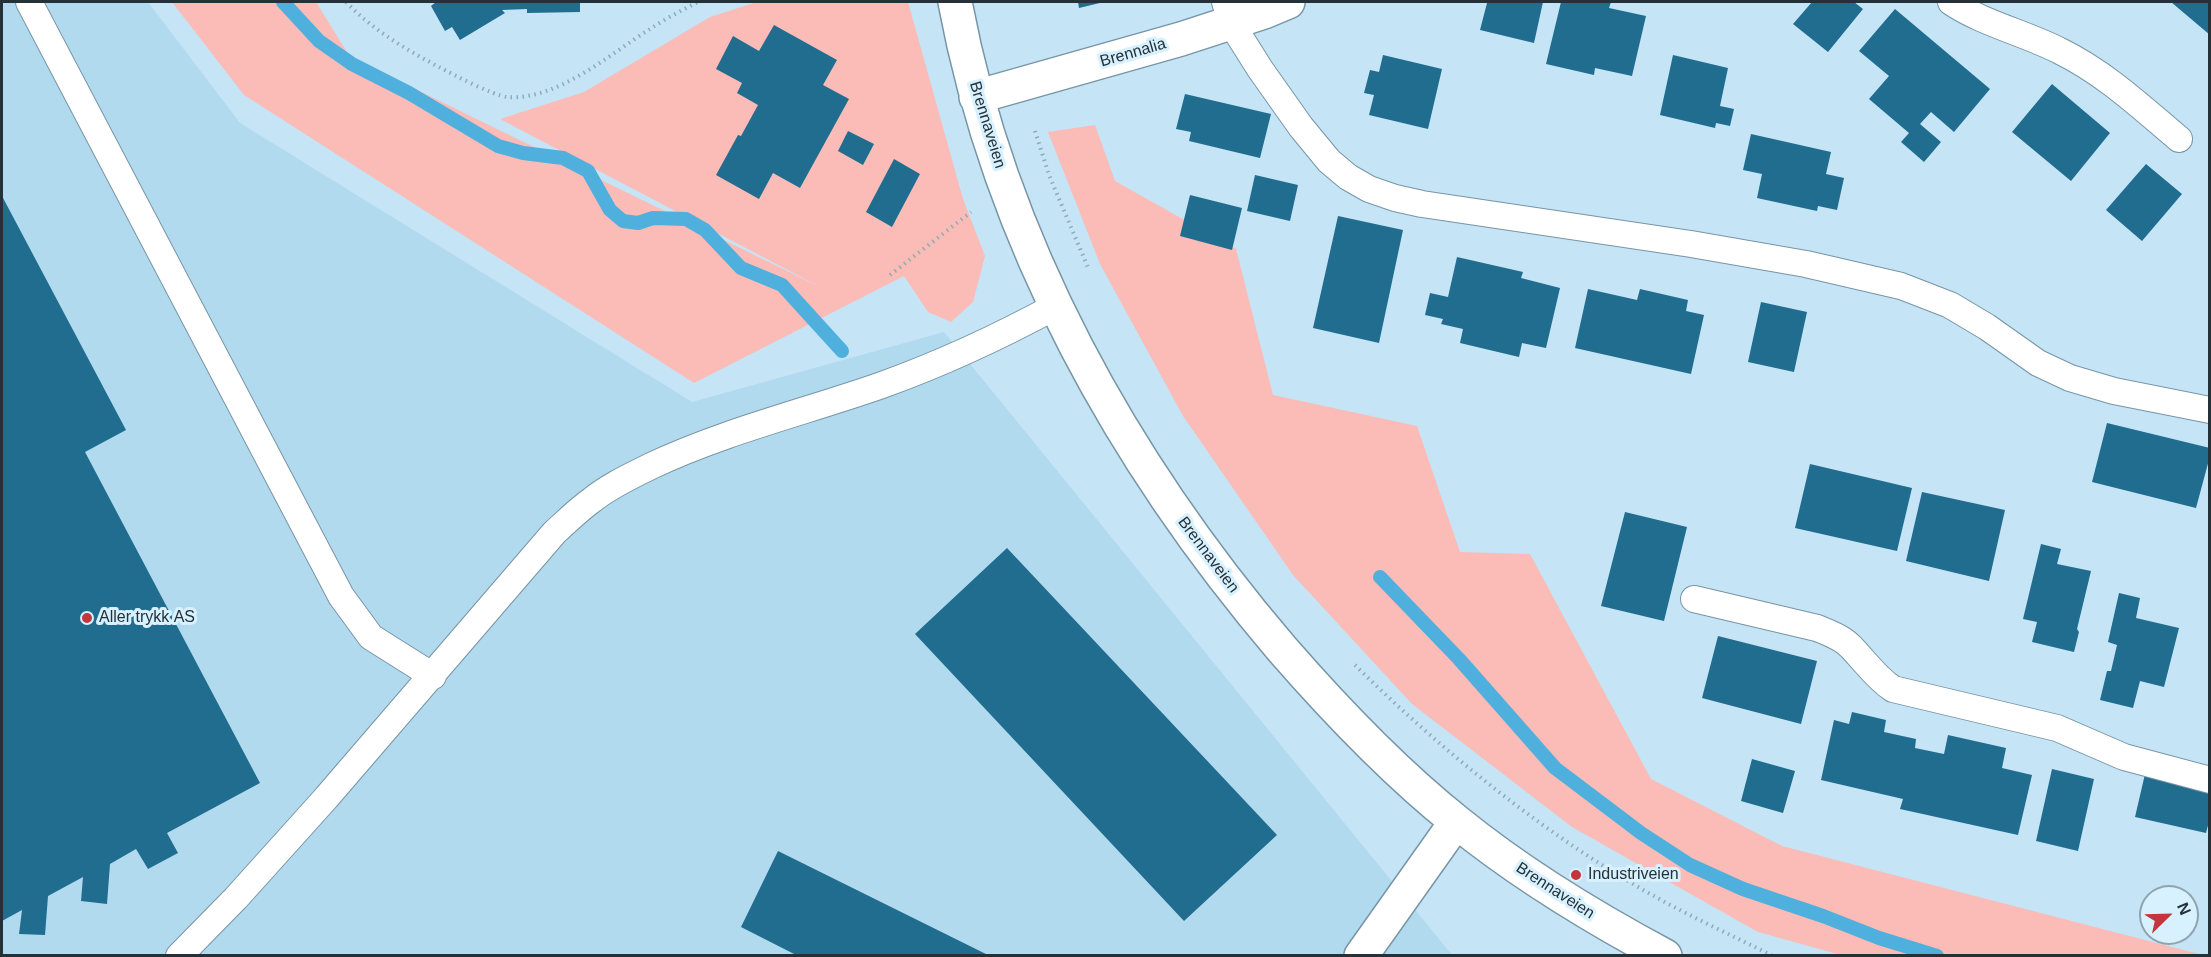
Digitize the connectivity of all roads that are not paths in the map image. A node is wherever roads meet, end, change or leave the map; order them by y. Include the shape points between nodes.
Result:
1 (29, 2) edge
2 (955, 2) edge
3 (1288, 2) edge
4 (1951, 2) edge
5 (1228, 12) edge
6 (976, 97) junction
7 (2179, 139) dead end
8 (1056, 306) junction
9 (2210, 410) edge
10 (1694, 599) dead end
11 (433, 676) junction
12 (2210, 780) edge
13 (1456, 822) junction
14 (179, 956) edge
15 (1361, 956) edge
16 (1665, 956) edge

1 - 11 lane via 341,596 371,637
2 - 6 street, Brennaveien
3 - 5 street, Brennalia via 1264,12
4 - 7 lane via 1986,21 2035,38 2092,69
5 - 6 street, Brennalia via 1066,73
5 - 9 lane via 1288,108 1322,152 1348,177 1369,189 1422,204 1691,244 1901,286 1950,304 2038,363 2070,378
6 - 8 street, Brennaveien via 1007,190
8 - 11 lane via 942,363 675,455 592,499 554,533
8 - 13 street, Brennaveien via 1119,425 1206,555 1314,686 1367,741
10 - 12 lane via 1834,635 1893,689 2057,728 2124,757
11 - 14 lane via 236,898
13 - 15 street
13 - 16 street, Brennaveien via 1515,866

